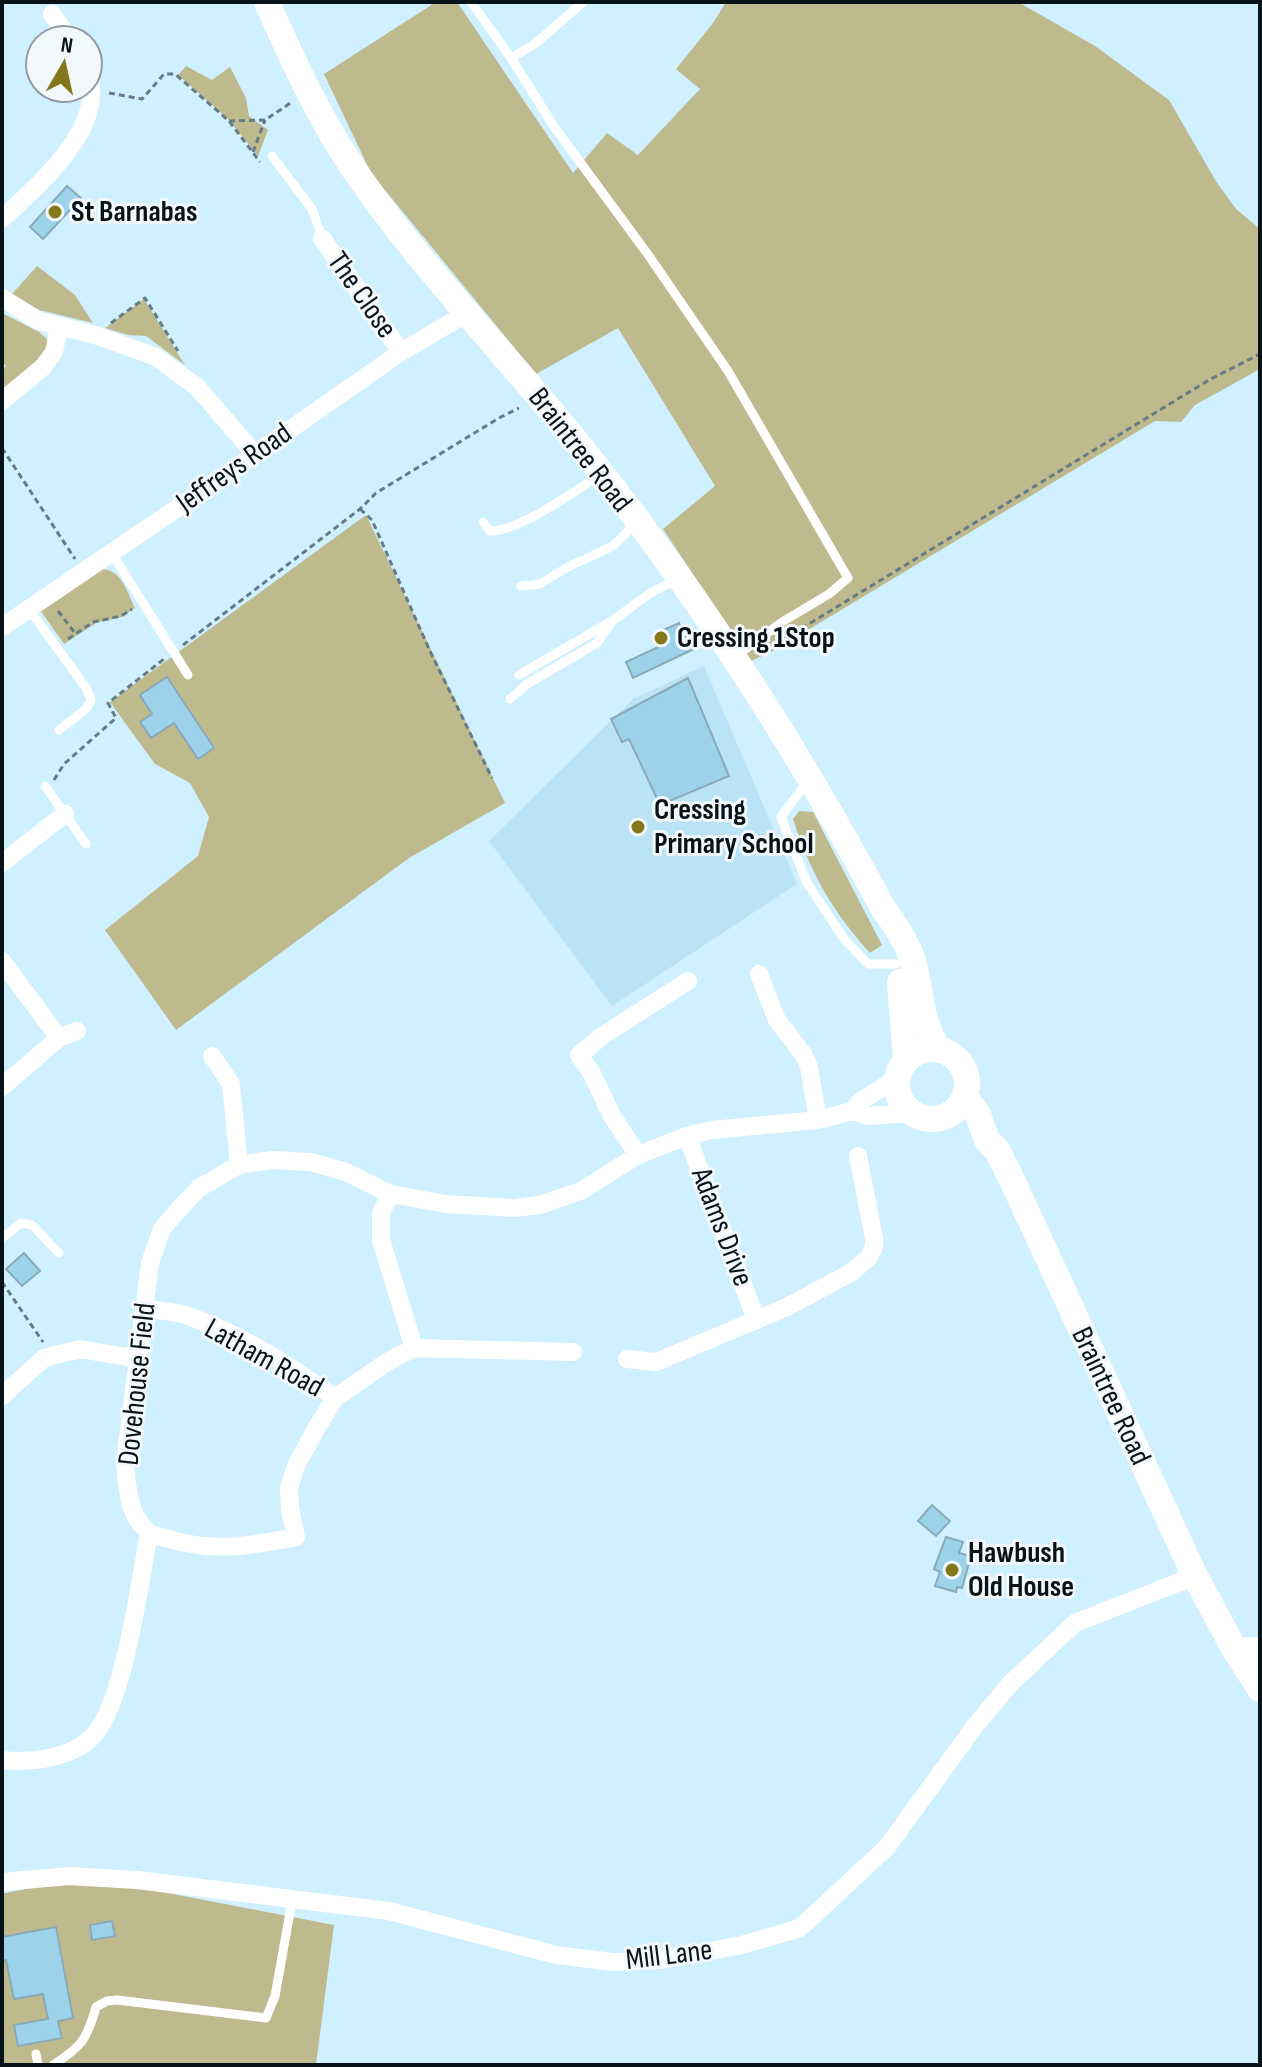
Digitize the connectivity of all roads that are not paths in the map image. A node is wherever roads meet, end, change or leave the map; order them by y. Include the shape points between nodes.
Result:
1 (267, 2) edge
2 (471, 2) edge
3 (583, 2) edge
4 (52, 14) dead end
5 (59, 24) edge
6 (511, 58) junction
7 (88, 104) edge
8 (272, 156) dead end
9 (2, 219) edge
10 (322, 238) joint
11 (2, 298) edge
12 (469, 312) junction
13 (59, 327) junction
14 (401, 352) junction
15 (2, 401) edge
16 (254, 453) junction
17 (602, 475) junction
18 (483, 522) dead end
19 (637, 522) junction
20 (111, 552) junction
21 (678, 578) junction
22 (521, 586) dead end
23 (28, 608) junction
24 (612, 621) junction
25 (2, 627) edge
26 (733, 657) junction
27 (188, 675) dead end
28 (519, 675) dead end
29 (510, 699) dead end
30 (59, 730) dead end
31 (810, 778) junction
32 (45, 786) road end
33 (65, 814) junction
34 (86, 844) dead end
35 (2, 863) edge
36 (883, 908) junction
37 (2, 961) edge
38 (896, 964) junction
39 (759, 974) dead end
40 (688, 981) dead end
41 (939, 1050) junction
42 (212, 1056) dead end
43 (902, 1070) junction
44 (2, 1087) edge
45 (965, 1095) junction
46 (852, 1111) junction
47 (925, 1116) junction
48 (818, 1120) junction
49 (687, 1136) junction
50 (987, 1140) junction
51 (638, 1155) junction
52 (858, 1156) dead end
53 (239, 1165) junction
54 (390, 1194) junction
55 (2, 1238) edge
56 (59, 1253) dead end
57 (145, 1309) junction
58 (756, 1319) junction
59 (414, 1348) junction
60 (573, 1352) dead end
61 (138, 1359) junction
62 (627, 1359) dead end
63 (2, 1396) edge
64 (335, 1398) junction
65 (149, 1533) junction
66 (1195, 1576) junction
67 (1248, 1651) edge
68 (1260, 1689) edge
69 (2, 1760) edge
70 (2, 1882) edge
71 (292, 1901) junction
72 (36, 2054) dead end
73 (38, 2065) edge
74 (53, 2065) edge

1 - 12 main road, Braintree Road via 309,92 366,187
2 - 6 lane
3 - 6 lane
4 - 5 street
6 - 26 lane via 728,371 848,578
7 - 9 street via 86,119 65,157
8 - 10 lane via 312,209
10 - 14 street, The Close
11 - 13 street
12 - 14 street, Jeffreys Road
12 - 17 main road, Braintree Road
13 - 15 street via 54,352 43,367
13 - 16 street via 156,357 197,387
14 - 16 street, Jeffreys Road
16 - 20 street, Jeffreys Road
17 - 18 lane via 494,532
17 - 19 main road, Braintree Road
19 - 21 main road, Braintree Road
19 - 22 lane via 613,546 540,584
20 - 23 street, Jeffreys Road
20 - 27 lane
21 - 24 lane
21 - 26 main road, Braintree Road
23 - 25 street, Jeffreys Road
23 - 30 lane via 91,700
24 - 28 lane
24 - 29 lane via 597,643
26 - 31 main road, Braintree Road
31 - 36 main road, Braintree Road
31 - 38 lane via 781,817 807,883 844,939 868,964
32 - 33 lane
33 - 34 lane
33 - 35 street
36 - 38 main road, Braintree Road
36 - 41 main road, Braintree Road via 911,958 925,1025
37 - 44 street via 68,1034
38 - 43 main road, Braintree Road via 904,1004
39 - 48 street via 777,1020 809,1067
40 - 51 street via 579,1055
41 - 43 main road via 922,1051
41 - 45 main road via 962,1067
42 - 53 street via 231,1084
43 - 46 street, Dovehouse Field
43 - 47 main road via 900,1098
45 - 47 main road via 955,1110
45 - 50 main road, Braintree Road
46 - 47 street, Dovehouse Field
46 - 48 street, Dovehouse Field
47 - 50 main road
48 - 49 street, Dovehouse Field
49 - 51 street, Dovehouse Field
49 - 58 street, Adams Drive
50 - 66 main road, Braintree Road via 1012,1180
51 - 54 street, Dovehouse Field via 581,1191 540,1205 494,1208
52 - 58 street, Adams Drive via 874,1238 872,1253 852,1272
53 - 54 street, Dovehouse Field via 311,1162
53 - 57 street, Dovehouse Field via 199,1188 162,1229 150,1263
54 - 59 street via 381,1213 381,1240
55 - 56 lane via 21,1223 32,1225
57 - 61 street, Dovehouse Field
57 - 64 street, Latham Road via 185,1315 226,1332
58 - 62 street, Adams Drive via 656,1362
59 - 60 street
59 - 64 street
61 - 63 street via 80,1349 44,1358
61 - 65 street, Dovehouse Field via 125,1462 134,1513
64 - 65 street via 289,1488 296,1537 237,1548 180,1543
65 - 69 street via 121,1675 106,1716 91,1738 72,1750 23,1762
66 - 67 main road, Braintree Road
66 - 71 street, Mill Lane via 1075,1623 1045,1649 975,1726 887,1847 800,1928 661,1960 613,1962 556,1955 389,1911
67 - 68 main road, Braintree Road
70 - 71 street, Mill Lane via 69,1876 137,1880
71 - 74 lane via 275,1996 266,2018 107,2001 96,2007 90,2033 78,2049
72 - 73 lane

